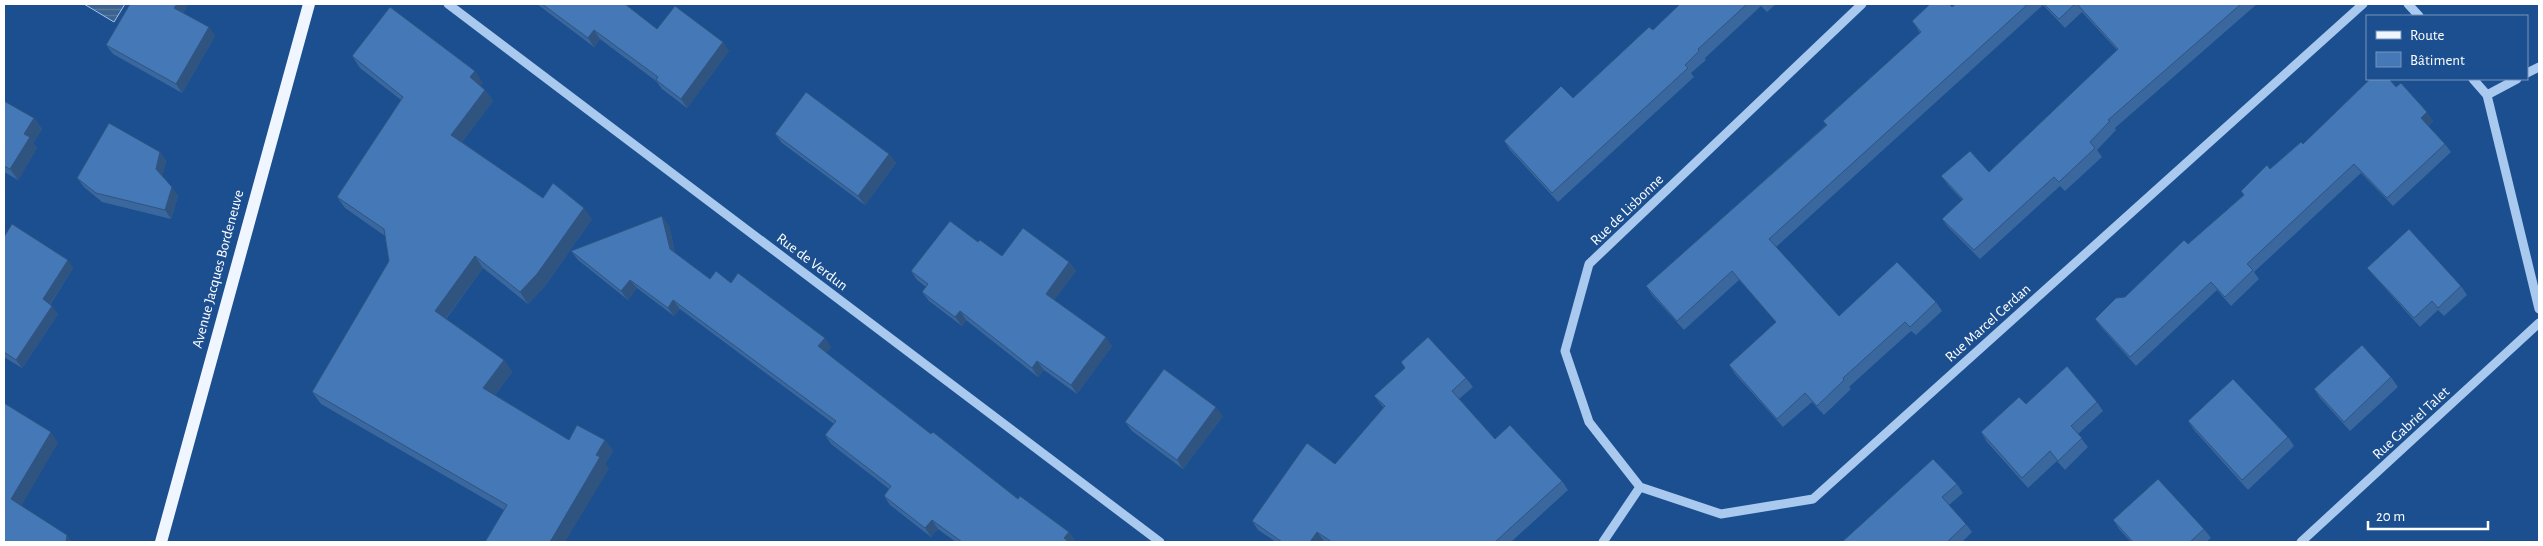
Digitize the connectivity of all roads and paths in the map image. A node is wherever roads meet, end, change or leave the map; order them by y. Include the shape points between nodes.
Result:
1 (309, 4) edge
2 (448, 4) edge
3 (1862, 4) edge
4 (2363, 4) edge
5 (2408, 4) edge
6 (2418, 15) edge
7 (2474, 80) edge
8 (2514, 80) edge
9 (2487, 94) junction
10 (2539, 309) edge
11 (2539, 324) edge
12 (1640, 487) junction
13 (161, 542) edge
14 (1160, 542) edge
15 (1603, 542) edge
16 (2301, 542) edge

1 - 13 main road, Avenue Jacques Bordeneuve
2 - 14 street, Rue de Verdun
3 - 12 street, Rue de Lisbonne via 1590,264 1565,351 1589,422
4 - 12 street, Rue Marcel Cerdan via 1813,499 1721,514
5 - 6 street
7 - 9 street
8 - 9 street
9 - 10 street
11 - 16 street, Rue Gabriel Talet
12 - 15 street

